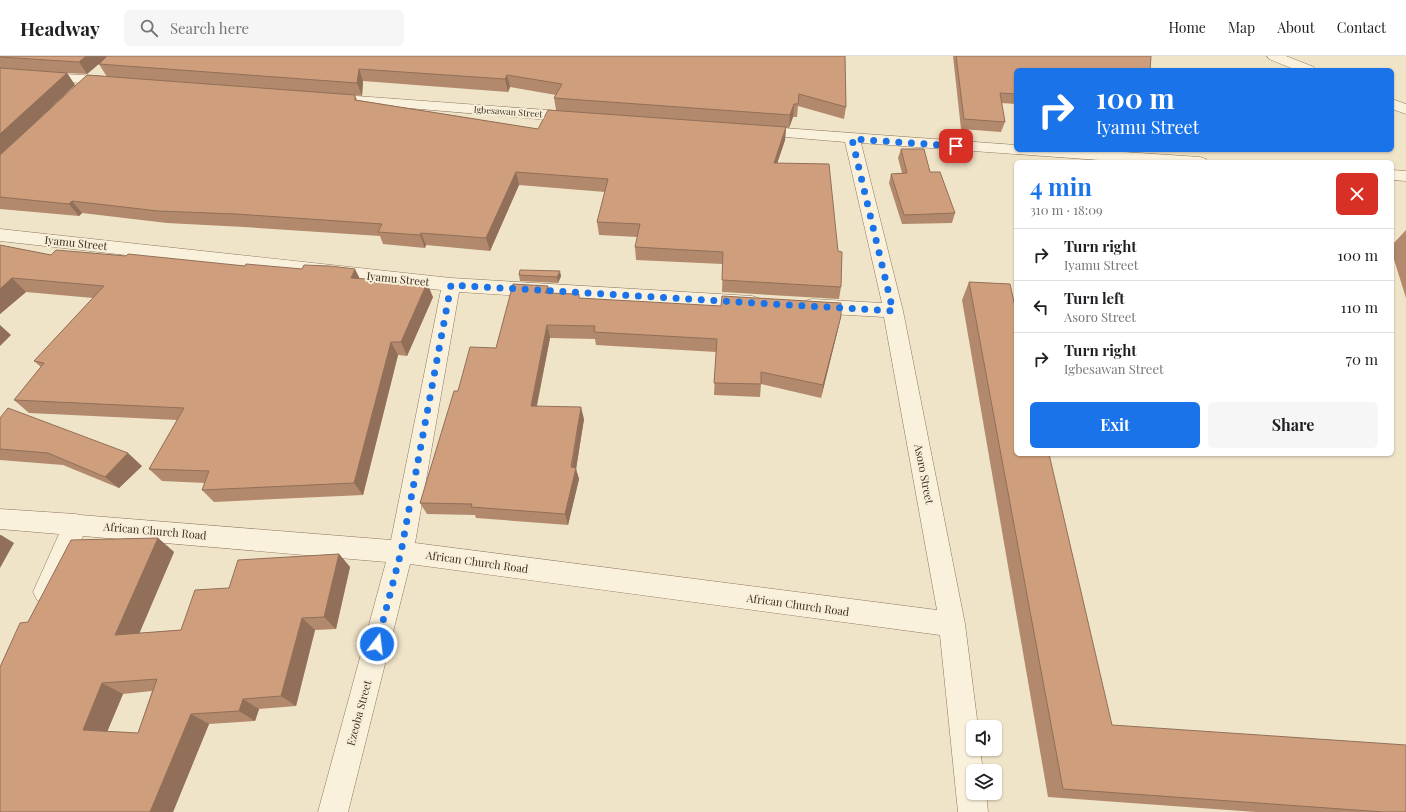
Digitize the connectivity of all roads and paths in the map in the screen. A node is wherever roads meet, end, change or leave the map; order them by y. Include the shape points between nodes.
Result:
1 (1274, 56) edge
2 (108, 66) edge
3 (1304, 68) edge
4 (0, 74) edge
5 (93, 80) junction
6 (125, 82) edge
7 (82, 91) edge
8 (315, 97) edge
9 (1394, 105) edge
10 (1406, 109) edge
11 (592, 119) edge
12 (742, 130) edge
13 (852, 139) junction
14 (1014, 150) edge
15 (1050, 152) edge
16 (1170, 160) edge
17 (1394, 175) edge
18 (1406, 176) edge
19 (0, 235) edge
20 (451, 285) junction
21 (766, 304) edge
22 (798, 305) edge
23 (893, 311) junction
24 (0, 519) edge
25 (76, 524) junction
26 (401, 552) junction
27 (38, 610) edge
28 (952, 624) junction
29 (333, 812) edge
30 (973, 812) edge

1 - 3 street
2 - 5 street
4 - 5 street
5 - 6 street
5 - 7 street
8 - 11 street, Igbesawan Street
9 - 10 street
12 - 13 street
13 - 14 street
13 - 23 street, Asoro Street
15 - 16 street
17 - 18 street
19 - 20 street, Iyamu Street
20 - 21 street, Iyamu Street
20 - 26 street, Ezeoba Street
22 - 23 street
23 - 28 street, Asoro Street
24 - 25 street, African Church Road
25 - 26 street, African Church Road
25 - 27 street
26 - 28 street, African Church Road
26 - 29 street, Ezeoba Street
28 - 30 street, Asoro Street

